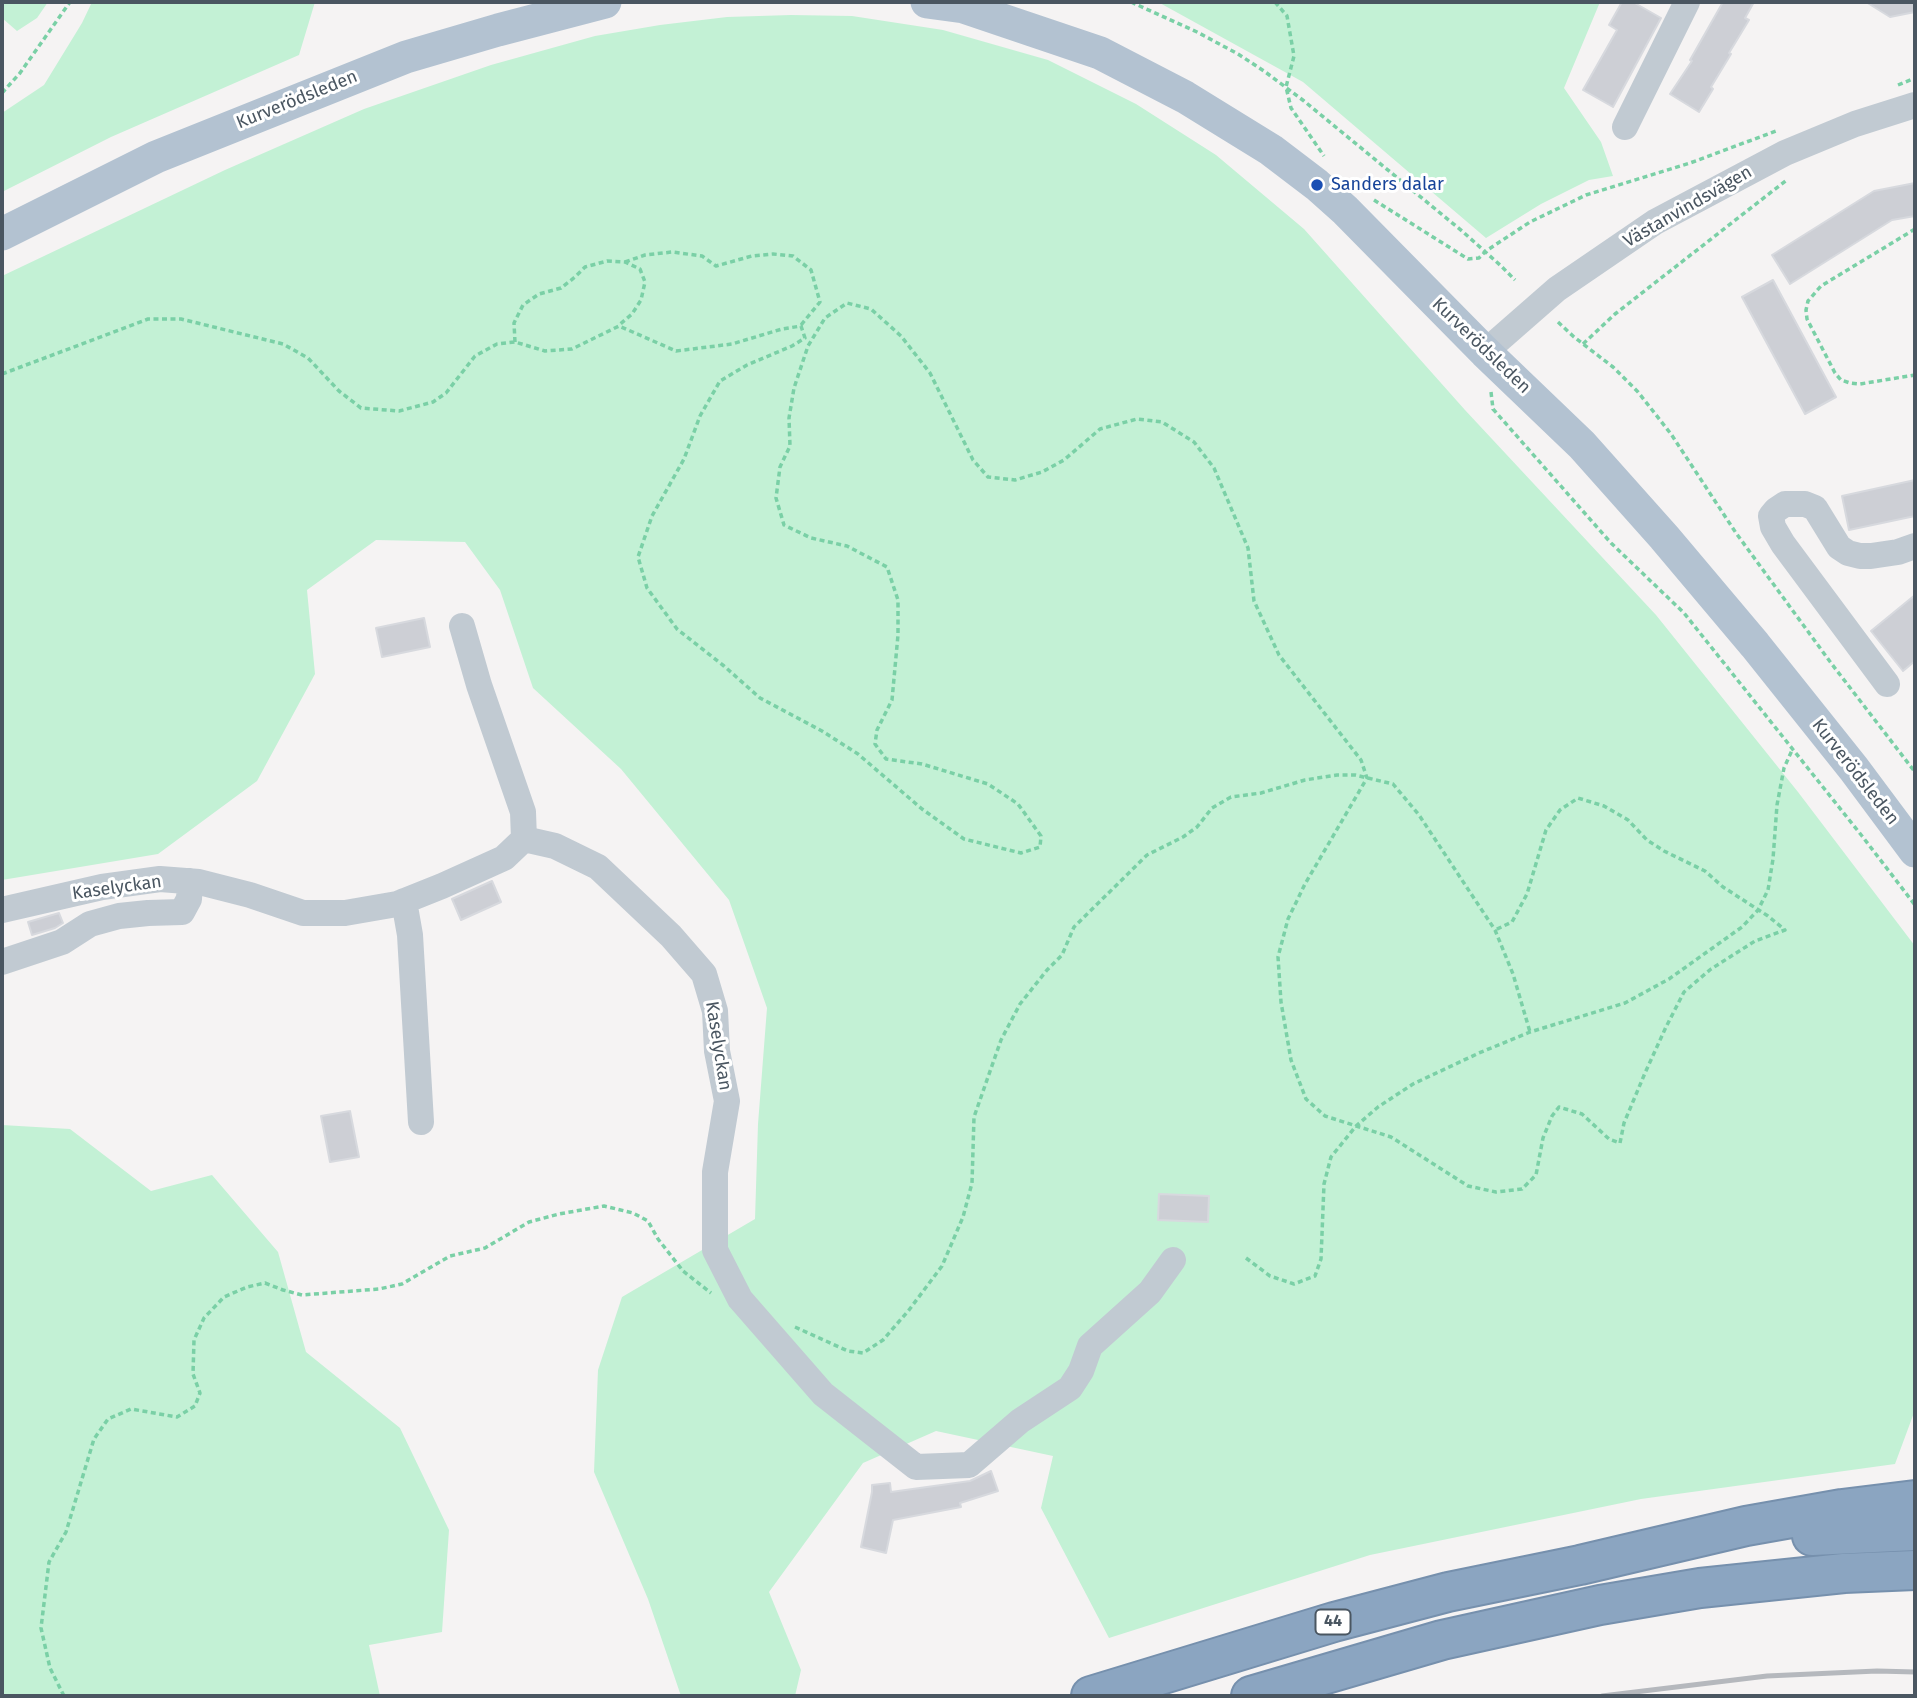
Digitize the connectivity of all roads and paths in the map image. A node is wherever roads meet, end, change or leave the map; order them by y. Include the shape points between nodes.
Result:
1 (70, 2) edge
2 (605, 2) edge
3 (927, 2) edge
4 (1131, 2) edge
5 (1275, 2) edge
6 (1687, 2) edge
7 (1915, 78) edge
8 (1286, 87) junction
9 (1890, 88) dead end
10 (2, 93) edge
11 (1915, 105) edge
12 (1625, 127) dead end
13 (1777, 130) dead end
14 (1325, 159) dead end
15 (1797, 172) dead end
16 (1374, 201) dead end
17 (1915, 229) edge
18 (2, 234) edge
19 (1486, 251) junction
20 (625, 262) junction
21 (1515, 280) dead end
22 (1558, 322) dead end
23 (619, 326) junction
24 (801, 326) junction
25 (1915, 329) edge
26 (515, 342) junction
27 (1583, 344) junction
28 (1915, 346) edge
29 (1485, 352) junction
30 (2, 374) edge
31 (1915, 375) edge
32 (1915, 546) edge
33 (462, 626) dead end
34 (1887, 684) dead end
35 (1793, 748) junction
36 (1915, 772) edge
37 (1367, 778) junction
38 (524, 839) junction
39 (1915, 850) edge
40 (190, 881) junction
41 (404, 901) junction
42 (1915, 905) edge
43 (2, 910) edge
44 (1758, 910) junction
45 (1495, 930) junction
46 (2, 962) edge
47 (1530, 1032) junction
48 (421, 1122) dead end
49 (1356, 1126) junction
50 (1246, 1258) dead end
51 (1173, 1260) dead end
52 (716, 1297) dead end
53 (754, 1315) junction
54 (1915, 1500) edge
55 (1915, 1531) edge
56 (1580, 1565) junction
57 (1915, 1570) edge
58 (1844, 1573) junction
59 (1915, 1580) edge
60 (64, 1696) edge
61 (1091, 1696) edge
62 (1251, 1696) edge

1 - 10 path
2 - 18 main road, Kurverödsleden via 407,57 156,157
3 - 29 main road, Kurverödsleden via 964,8 1100,53 1185,97 1271,150 1345,210
4 - 8 path via 1238,54
5 - 8 path via 1287,16 1294,56
6 - 12 street
7 - 9 path
8 - 14 path via 1291,108
8 - 19 path
11 - 29 street, Västanvindsvägen via 1785,153 1655,222 1556,289
13 - 19 path via 1586,195 1539,217
15 - 27 path
16 - 19 path via 1468,259 1479,258
17 - 31 path via 1821,286 1806,310 1841,380 1860,384
19 - 21 path
20 - 23 path via 640,269 645,282 641,299
20 - 24 path via 672,252 702,256 716,266 752,256 793,256 811,270 821,302
20 - 26 path via 585,267 561,288 539,294 523,305 514,323
22 - 27 path
23 - 24 path via 676,351 732,344
23 - 26 path via 572,349 545,351
24 - 37 path via 805,338 720,382 652,516 638,557 647,588 677,629 760,698 858,754 964,839 1021,853 1040,847 1041,836 1018,804 988,784 922,764 886,759 875,744 892,701 898,635 898,600 887,567 847,546 811,538 784,525 776,498 780,467 790,446 794,388 808,346 825,318 847,303 871,309 901,336 930,373 974,460 989,477 1015,480 1042,472 1100,429 1137,419 1162,422 1194,442 1214,468 1248,548 1254,601 1279,655 1362,760
25 - 28 path
26 - 30 path via 497,344 475,356 446,393 433,402 398,411 361,408 307,358 283,344 181,319 148,319
27 - 36 path via 1638,392 1671,434 1736,533
29 - 35 path via 1493,409 1611,543 1684,613
29 - 39 main road, Kurverödsleden via 1582,445 1664,537 1846,758
32 - 34 street via 1860,556 1839,547 1815,508 1805,503 1786,505 1771,516 1783,544
33 - 38 street via 523,812
35 - 42 path
35 - 44 path via 1777,805 1768,890
37 - 45 path via 1393,784 1419,814
37 - 49 path via 1288,919 1278,957 1291,1060 1306,1100 1325,1115
37 - 53 path via 1337,775 1231,797 1212,808 1183,837 1147,855 1074,927 1062,955 1020,1004 1001,1040 974,1117 972,1183 942,1266 883,1340 863,1353 848,1351
38 - 41 street, Kaselyckan via 503,858
38 - 53 street, Kaselyckan via 555,846 598,867 704,974 715,1011 727,1101 715,1172 715,1250 740,1299
40 - 41 street, Kaselyckan via 303,913 345,913
40 - 43 street, Kaselyckan via 160,879 102,887
40 - 46 street via 189,899 181,912 109,918 61,942
41 - 48 street
44 - 45 path via 1705,871 1647,840 1628,820 1578,798 1560,810 1546,830 1527,894 1512,922
44 - 47 path via 1742,927 1669,979 1625,1003
44 - 49 path via 1785,930 1755,941 1684,992 1645,1073 1620,1143 1582,1114 1559,1107 1543,1138 1536,1175 1522,1189 1496,1192 1468,1186 1391,1137
45 - 47 path
47 - 49 path via 1413,1084
49 - 50 path via 1331,1157 1324,1184 1321,1259 1315,1276 1294,1284 1270,1276
51 - 53 street, Kaselyckan via 1150,1292 1090,1346 1070,1388 1020,1421 969,1465 916,1467 823,1394
52 - 60 path via 683,1271 648,1221 604,1206 529,1222 485,1248 450,1256 402,1284 302,1295 265,1283 225,1297 204,1318 194,1340 193,1374 200,1393 195,1406 177,1417 131,1409 108,1419 94,1439 66,1532 49,1562 41,1628 50,1668
54 - 56 highway via 1746,1526
55 - 56 highway, 44 via 1787,1537
56 - 61 highway, 44 via 1334,1622
57 - 58 highway
58 - 59 highway
58 - 62 highway via 1700,1588 1600,1605 1442,1640

